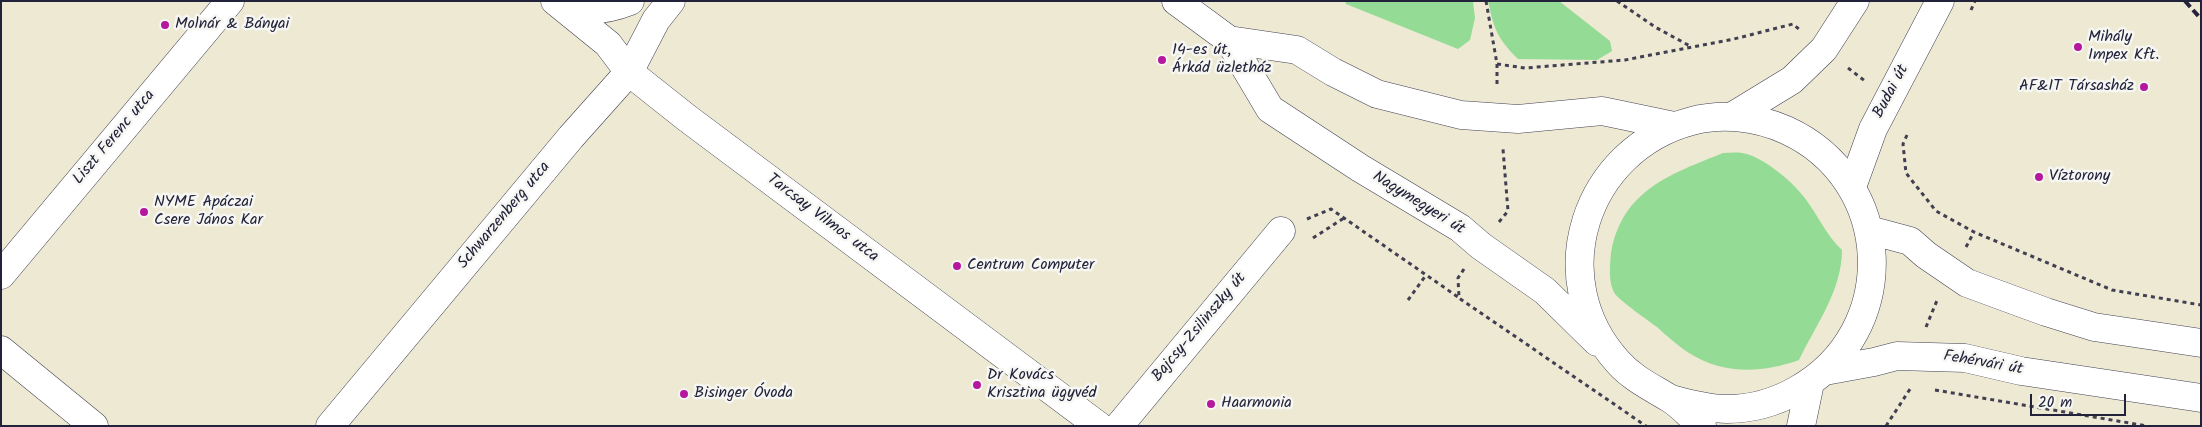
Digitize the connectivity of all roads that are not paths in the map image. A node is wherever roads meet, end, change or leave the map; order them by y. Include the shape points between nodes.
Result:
1 (230, 1) edge
2 (630, 1) edge
3 (670, 1) edge
4 (1176, 1) edge
5 (1855, 1) edge
6 (1940, 1) edge
7 (559, 5) edge
8 (1229, 40) junction
9 (629, 72) junction
10 (1734, 116) junction
11 (1674, 126) junction
12 (1852, 187) junction
13 (1869, 230) junction
14 (1281, 231) dead end
15 (1, 275) edge
16 (2193, 339) edge
17 (1, 350) edge
18 (1618, 362) junction
19 (1818, 377) junction
20 (2201, 398) edge
21 (1671, 399) junction
22 (94, 426) edge
23 (330, 426) edge
24 (1099, 426) edge
25 (1119, 426) edge
26 (1702, 426) edge
27 (1800, 426) edge

1 - 15 main road, Liszt Ferenc utca
2 - 7 main road via 591,11
3 - 9 main road, Schwarzenberg utca via 656,20
4 - 8 main road, Nagymegyeri út
5 - 10 main road via 1824,49 1792,80
6 - 12 main road, Budai út via 1872,130
7 - 9 main road, Tarcsay Vilmos utca via 608,44
8 - 11 main road, Nagymegyeri út via 1297,50 1377,94 1460,115 1518,119 1602,111
8 - 18 main road, Nagymegyeri út via 1270,109 1460,228 1544,291
9 - 23 main road, Schwarzenberg utca
9 - 24 main road, Tarcsay Vilmos utca
10 - 11 main road via 1703,118
10 - 12 main road via 1769,122 1801,137 1830,159
11 - 18 main road via 1638,145 1609,174 1589,210 1580,249 1581,290 1594,328
12 - 13 main road
13 - 16 main road via 1910,240 1967,283 2046,312 2094,327
13 - 19 main road via 1873,260 1870,291 1861,321 1846,348
14 - 25 main road, Bajcsy-Zsilinszky út
17 - 22 main road
18 - 21 main road via 1642,384
19 - 20 main road, Fehérvári út via 1897,356 1965,358 2021,371
19 - 21 main road via 1785,397 1757,406 1699,407
19 - 27 main road
21 - 26 main road

